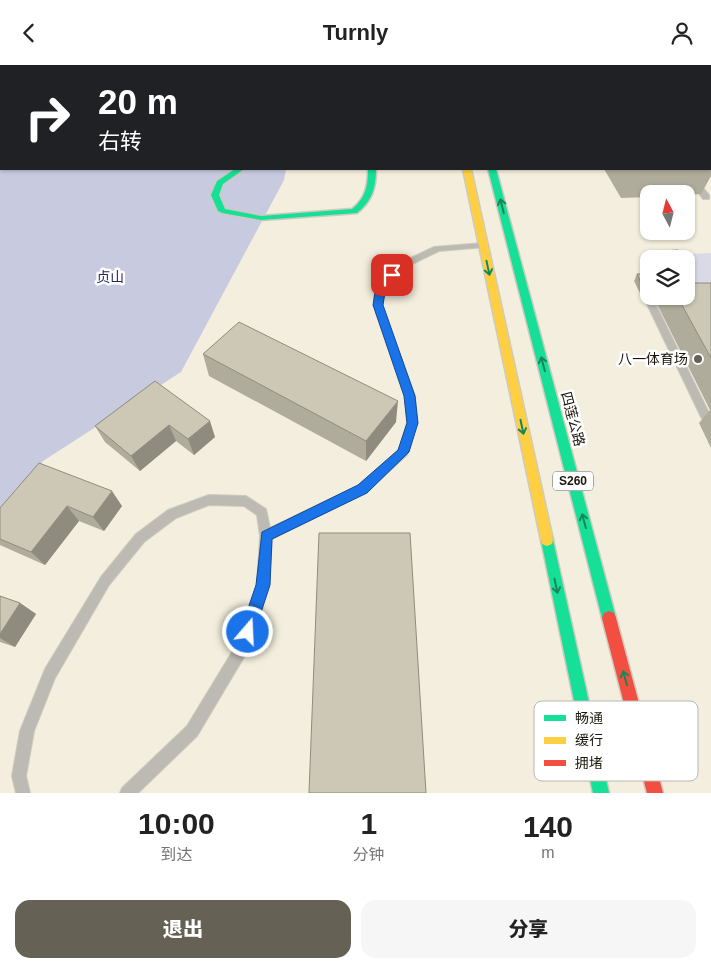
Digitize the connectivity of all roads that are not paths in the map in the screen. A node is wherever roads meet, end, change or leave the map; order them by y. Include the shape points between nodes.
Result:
1 (239, 170) edge
2 (372, 170) edge
3 (467, 170) edge
4 (492, 170) edge
5 (685, 170) edge
6 (694, 171) dead end
7 (706, 197) dead end
8 (497, 243) junction
9 (651, 305) edge
10 (711, 417) edge
11 (266, 536) junction
12 (584, 701) edge
13 (629, 701) edge
14 (23, 793) edge
15 (127, 793) edge

1 - 2 main road via 220,183 215,195 222,211 260,218 354,211 362,207 373,188
3 - 8 main road, 四莲公路 / S260
8 -> 4 main road, 四莲公路 / S260
5 - 6 lane
5 - 7 lane
8 - 11 lane via 437,249 404,265 381,285 378,305 410,396 412,423 403,452 362,489
8 -> 12 main road, 四莲公路 / S260
13 -> 8 main road, 四莲公路 / S260
9 - 10 lane via 706,417
11 - 14 lane via 262,513 246,501 209,500 172,514 140,538 105,581 50,674 27,731 19,776
11 - 15 lane via 263,585 242,647 192,731

